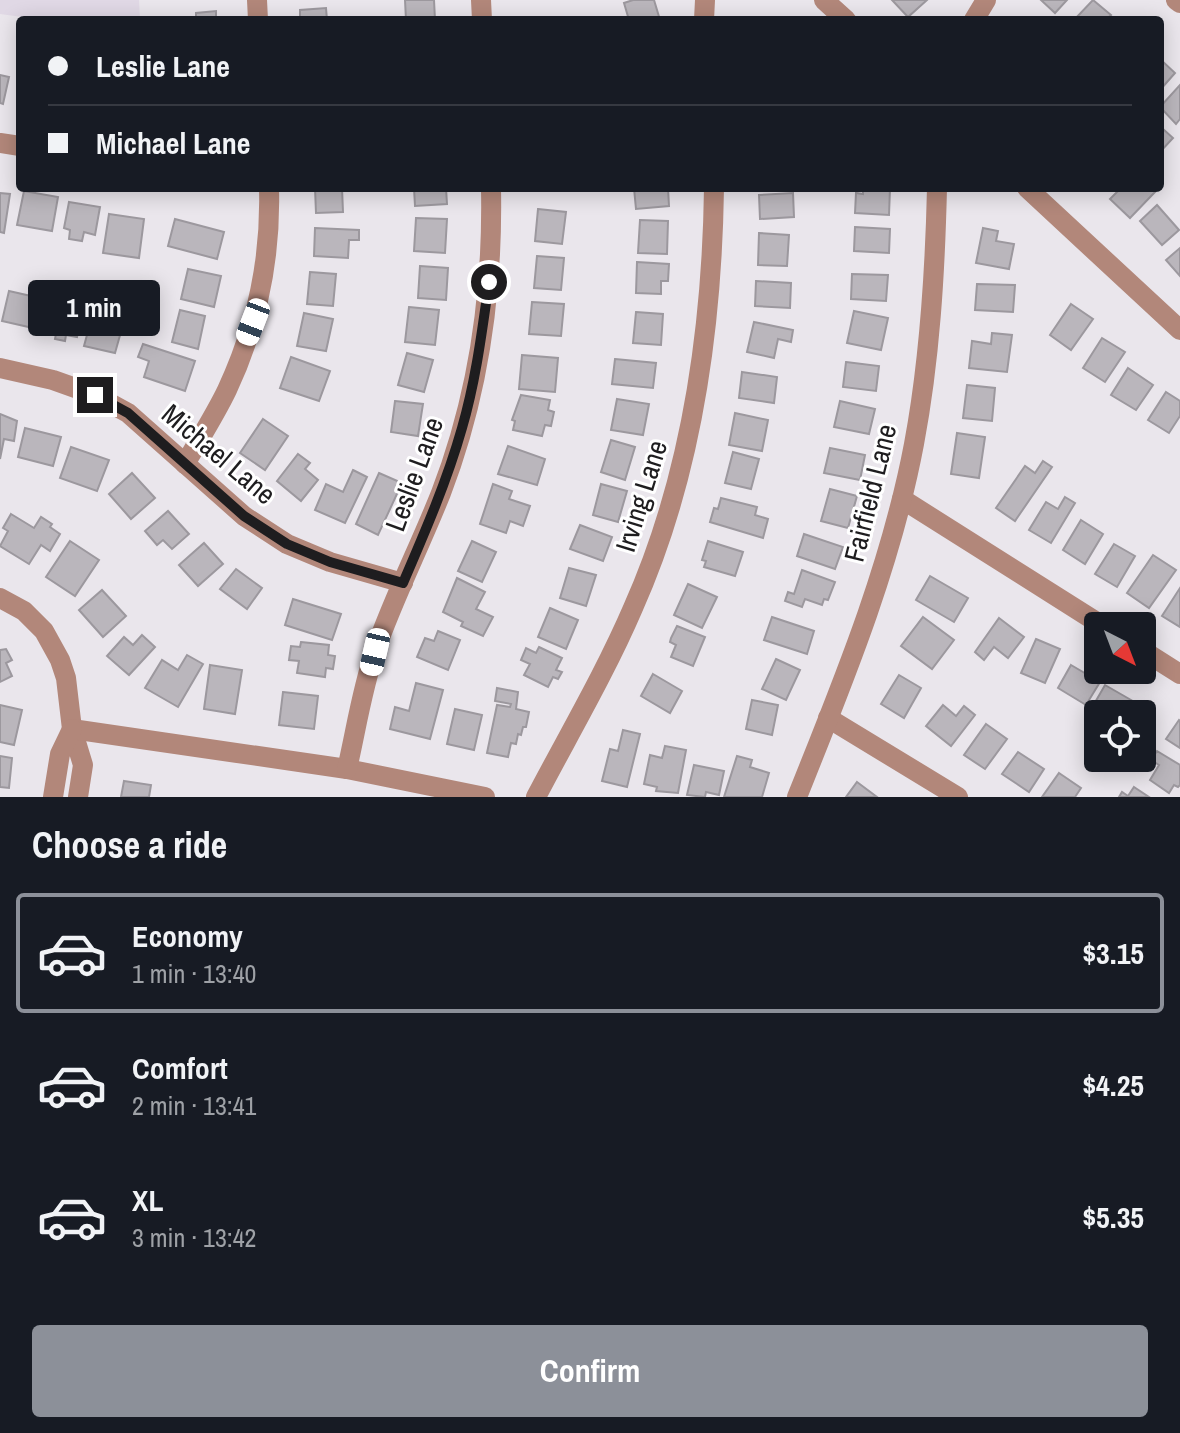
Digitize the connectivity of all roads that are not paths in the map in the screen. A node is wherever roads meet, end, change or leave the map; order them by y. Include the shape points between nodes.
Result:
1 (824, 0) edge
2 (842, 16) edge
3 (266, 192) edge
4 (491, 192) edge
5 (714, 192) edge
6 (937, 192) edge
7 (1031, 192) edge
8 (1180, 330) edge
9 (0, 368) edge
10 (185, 464) junction
11 (902, 499) junction
12 (403, 583) junction
13 (0, 598) edge
14 (1084, 614) edge
15 (1156, 659) edge
16 (1180, 674) edge
17 (828, 718) junction
18 (72, 729) junction
19 (347, 769) junction
20 (53, 797) edge
21 (78, 797) edge
22 (485, 797) edge
23 (536, 797) edge
24 (797, 797) edge
25 (958, 797) edge

1 - 2 street
3 - 10 street via 270,237 253,322 227,390
4 - 12 street, Leslie Lane via 489,282 476,369 442,490
5 - 23 street, Irving Lane via 703,365 667,515 635,605
6 - 11 street, Fairfield Lane via 929,344
7 - 8 street
9 - 10 street, Michael Lane via 95,395 128,413
10 - 12 street, Michael Lane via 244,516 287,544
11 - 14 street
11 - 17 street, Fairfield Lane via 862,631
12 - 19 street, Leslie Lane via 375,652
13 - 18 street via 44,631 60,660
15 - 16 street
17 - 24 street, Fairfield Lane
17 - 25 street
18 - 19 street
18 - 20 street via 60,754
18 - 21 street via 83,765
19 - 22 street

